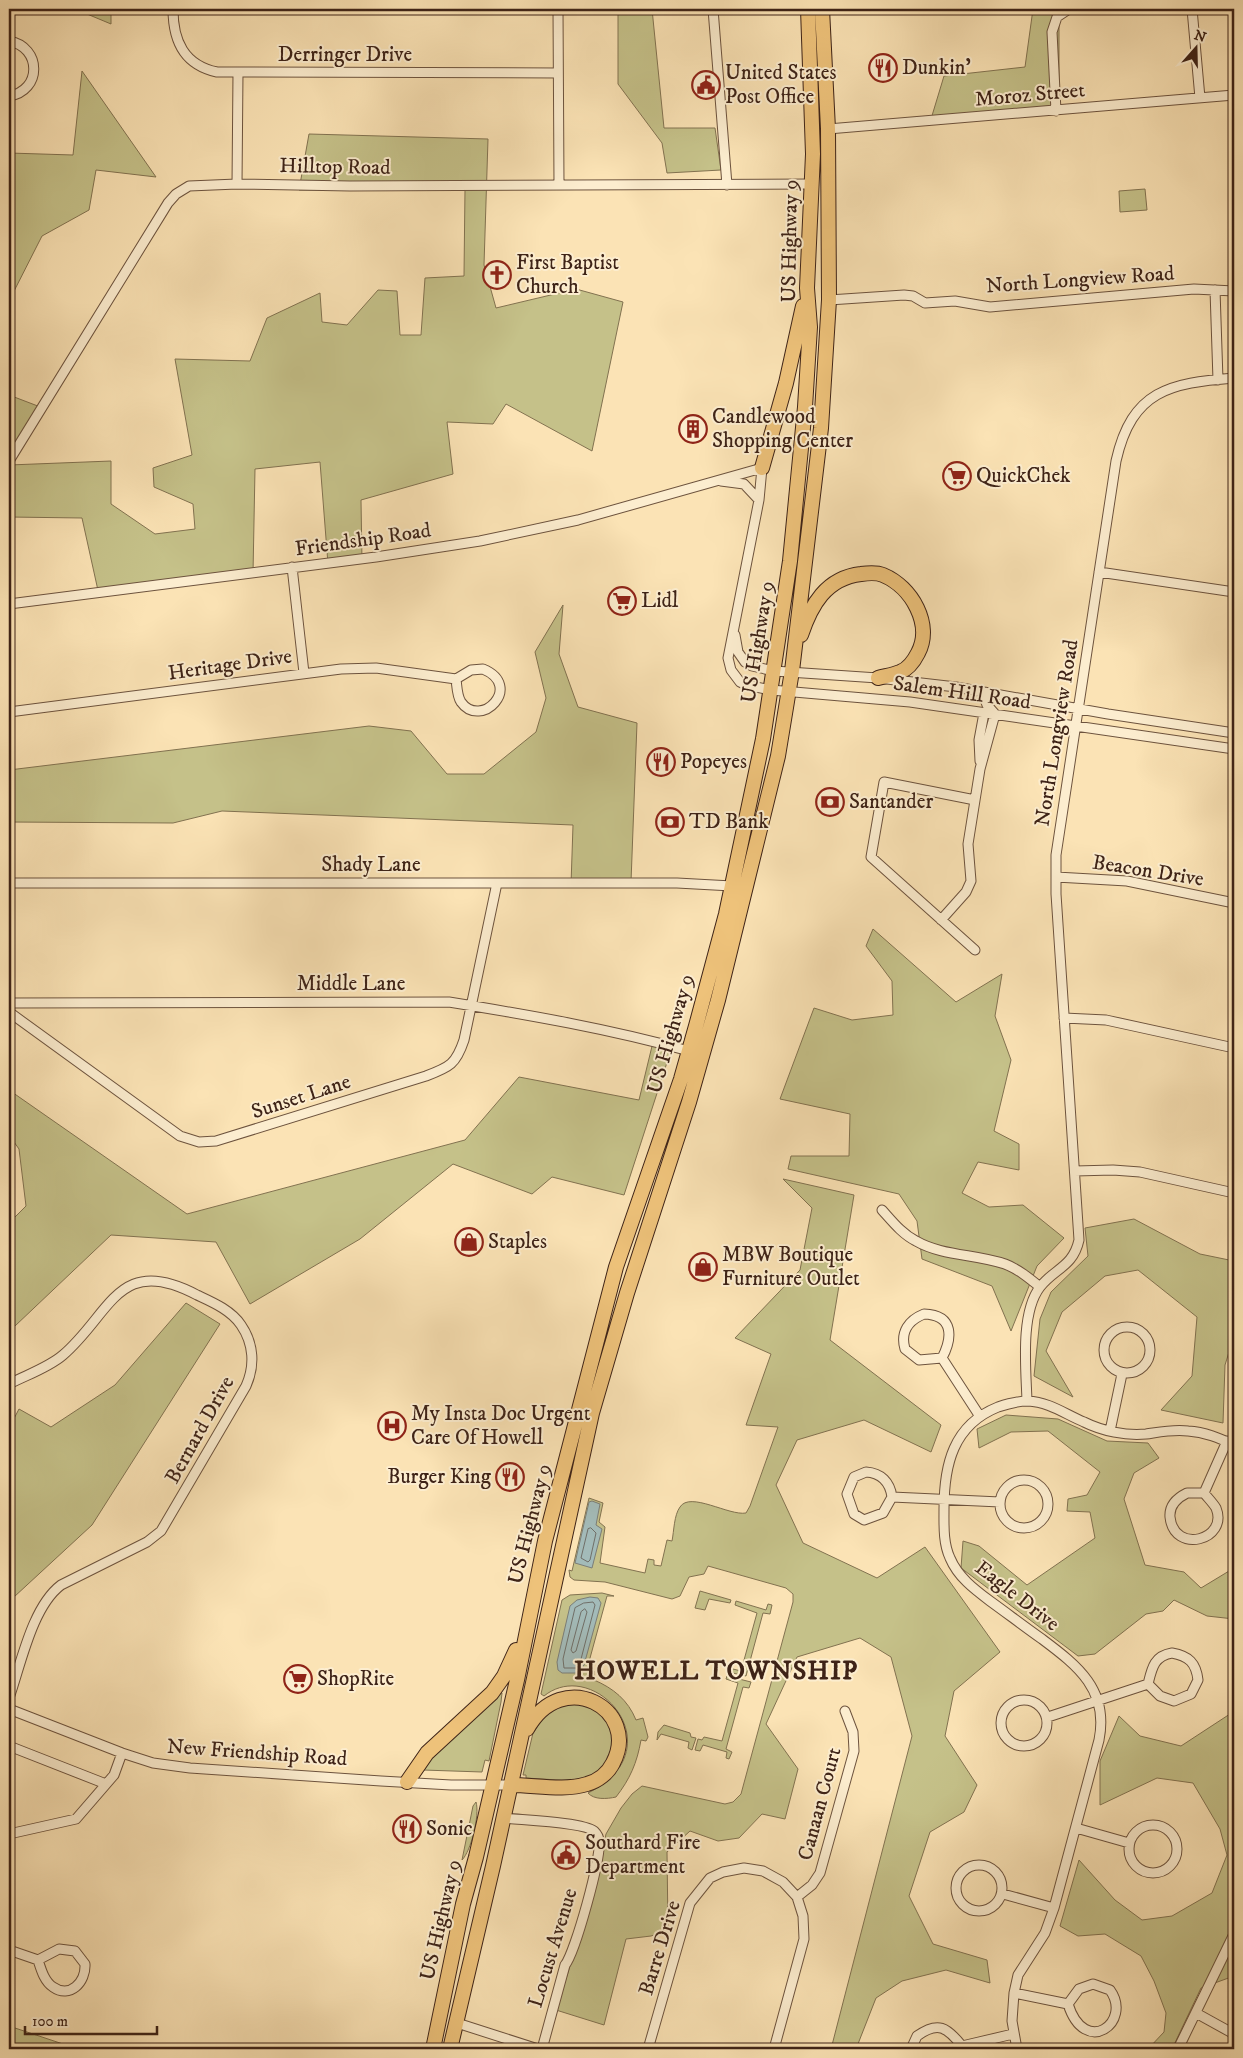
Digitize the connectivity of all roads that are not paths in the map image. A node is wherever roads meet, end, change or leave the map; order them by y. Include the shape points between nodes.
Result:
1 (173, 9) edge
2 (558, 9) edge
3 (713, 9) edge
4 (808, 9) edge
5 (822, 9) edge
6 (1069, 9) edge
7 (1192, 9) edge
8 (9, 41) edge
9 (238, 73) junction
10 (558, 73) junction
11 (1234, 95) edge
12 (9, 96) edge
13 (1200, 98) junction
14 (1056, 111) junction
15 (828, 129) junction
16 (237, 184) junction
17 (811, 184) junction
18 (559, 185) junction
19 (727, 185) junction
20 (807, 288) junction
21 (1215, 290) junction
22 (1234, 291) edge
23 (829, 300) junction
24 (1234, 378) edge
25 (1218, 380) junction
26 (9, 461) edge
27 (762, 468) junction
28 (715, 481) junction
29 (759, 500) junction
30 (292, 567) junction
31 (1099, 572) junction
32 (1234, 592) edge
33 (9, 604) edge
34 (734, 630) junction
35 (793, 665) junction
36 (774, 671) junction
37 (304, 673) junction
38 (878, 678) junction
39 (456, 680) junction
40 (771, 690) junction
41 (789, 691) junction
42 (982, 691) junction
43 (1077, 708) junction
44 (9, 712) edge
45 (984, 712) junction
46 (995, 714) junction
47 (1075, 724) junction
48 (1234, 732) edge
49 (1234, 749) edge
50 (980, 769) junction
51 (975, 800) junction
52 (1056, 877) junction
53 (9, 883) edge
54 (497, 883) junction
55 (732, 886) junction
56 (1234, 904) edge
57 (941, 920) junction
58 (975, 950) dead end
59 (9, 1003) edge
60 (471, 1006) junction
61 (9, 1012) edge
62 (1064, 1018) junction
63 (1234, 1048) edge
64 (689, 1051) junction
65 (1075, 1171) junction
66 (1234, 1193) edge
67 (882, 1210) dead end
68 (1040, 1287) junction
69 (942, 1358) junction
70 (1122, 1374) junction
71 (9, 1384) edge
72 (1027, 1401) junction
73 (979, 1416) junction
74 (1110, 1431) junction
75 (1230, 1443) edge
76 (1204, 1493) junction
77 (892, 1497) junction
78 (944, 1500) junction
79 (1000, 1502) junction
80 (525, 1629) junction
81 (1148, 1684) junction
82 (9, 1698) edge
83 (1098, 1700) junction
84 (9, 1709) edge
85 (844, 1711) dead end
86 (1048, 1717) junction
87 (521, 1738) junction
88 (9, 1746) edge
89 (122, 1753) junction
90 (407, 1782) junction
91 (494, 1783) junction
92 (106, 1784) junction
93 (511, 1784) junction
94 (504, 1818) junction
95 (1076, 1828) junction
96 (9, 1834) edge
97 (1129, 1842) junction
98 (1003, 1894) junction
99 (797, 1897) junction
100 (1054, 1908) junction
101 (1234, 1934) edge
102 (9, 1950) edge
103 (38, 1960) junction
104 (1014, 1993) junction
105 (1068, 2004) junction
106 (1196, 2013) junction
107 (457, 2023) junction
108 (1013, 2034) junction
109 (1234, 2034) edge
110 (961, 2048) edge
111 (433, 2049) edge
112 (450, 2049) edge
113 (540, 2049) edge
114 (648, 2049) edge
115 (774, 2049) edge
116 (911, 2049) edge
117 (1017, 2049) edge
118 (1178, 2049) edge

1 - 9 street, Derringer Drive via 174,33 187,58 207,70
2 - 10 street
3 - 19 street
4 - 17 highway, US Highway 9 via 813,154
5 - 15 highway, US Highway 9
6 - 14 street via 1057,17 1052,32
7 - 13 street
8 - 12 street via 25,48 33,67 28,87
9 - 10 street, Derringer Drive
9 - 16 street
10 - 18 street
11 - 13 street, Moroz Street
13 - 14 street, Moroz Street
14 - 15 street, Moroz Street
15 - 23 highway, US Highway 9
16 - 18 street, Hilltop Road
16 - 26 street, Hilltop Road via 189,186 168,203
17 - 19 street, Hilltop Road
17 - 20 highway, US Highway 9
18 - 19 street, Hilltop Road
20 - 27 highway
20 - 36 highway, US Highway 9 via 810,328 804,423 790,561
21 - 22 street, North Longview Road
21 - 23 street, North Longview Road via 990,307 955,301 925,303 904,295
21 - 25 street
23 - 35 highway, US Highway 9 via 821,428
24 - 25 street, North Longview Road
25 - 31 street, North Longview Road via 1191,382 1165,390 1146,403 1129,423 1116,461
27 - 28 street, Friendship Road
27 - 29 street, Salem Hill Road
28 - 29 street, Friendship Road via 744,484
28 - 30 street, Friendship Road via 578,520 480,541
29 - 34 street, Salem Hill Road
30 - 33 street, Friendship Road
30 - 37 street
31 - 32 street
31 - 43 street, North Longview Road
34 - 36 street, Salem Hill Road via 738,652 745,662
34 - 40 street, Salem Hill Road via 728,658 731,670 746,686
35 - 36 street, Salem Hill Road
35 - 38 street, Salem Hill Road
35 - 38 highway via 811,610 824,590 854,575 883,575 895,583 916,608 924,633 913,661 900,672
35 - 41 highway, US Highway 9
36 - 40 highway, US Highway 9
37 - 39 street, Heritage Drive via 376,668
37 - 44 street, Heritage Drive
38 - 42 street, Salem Hill Road
39 - 39 street via 471,670 483,669 496,678 499,696 485,710 471,710 462,702
40 - 41 street, Salem Hill Road
40 - 55 highway, US Highway 9
41 - 45 street, Salem Hill Road
41 - 87 highway, US Highway 9 via 778,756 718,1000 592,1413
42 - 43 street, Salem Hill Road
42 - 46 street
43 - 47 street, North Longview Road
43 - 48 street, Salem Hill Road
45 - 46 street, Salem Hill Road
45 - 50 street
46 - 47 street, Salem Hill Road
46 - 50 street
47 - 49 street, Salem Hill Road
47 - 52 street, North Longview Road via 1056,855
50 - 51 street
51 - 57 street via 968,844 970,884
51 - 57 street via 884,782 871,857
52 - 56 street, Beacon Drive via 1127,881
52 - 62 street, North Longview Road
53 - 54 street, Shady Lane
54 - 55 street, Shady Lane
54 - 60 street, Sunset Lane
55 - 64 highway, US Highway 9
57 - 58 street
59 - 60 street, Middle Lane via 349,1001 449,1002
60 - 61 street, Sunset Lane via 459,1054 449,1066 239,1135 204,1142 186,1139 165,1126
60 - 64 street, Middle Lane
62 - 63 street via 1106,1020
62 - 65 street, North Longview Road
64 - 80 highway, US Highway 9 via 616,1268 544,1541
65 - 66 street via 1140,1172
65 - 68 street, North Longview Road via 1077,1247 1069,1262
67 - 68 street via 916,1241 1003,1263
68 - 72 street via 1030,1306 1027,1322
69 - 69 street via 950,1341 945,1322 929,1314 911,1321 903,1337 909,1354 927,1361
69 - 73 street
70 - 70 street via 1139,1370 1151,1354 1149,1340 1133,1328 1116,1330 1104,1343 1105,1360
70 - 74 street
71 - 82 street, Bernard Drive via 60,1357 112,1299 131,1285 146,1281 160,1280 179,1285 229,1313 241,1325 252,1351 252,1370 246,1386 161,1531 147,1542 62,1585 50,1595 39,1612
72 - 73 street, Eagle Drive via 1012,1403
72 - 74 street, Eagle Drive via 1058,1408 1085,1423
73 - 78 street, Eagle Drive via 961,1436 950,1456
74 - 75 street, Eagle Drive via 1134,1434 1187,1430 1207,1433
75 - 76 street
76 - 76 street via 1187,1493 1171,1508 1172,1527 1186,1539 1204,1538 1215,1528 1215,1506
77 - 77 street via 880,1475 866,1472 854,1477 847,1494 854,1514 864,1520 883,1513
77 - 78 street
78 - 79 street
78 - 83 street, Eagle Drive via 947,1551 959,1574 1068,1659 1083,1673
79 - 79 street via 1008,1521 1021,1528 1038,1523 1046,1511 1047,1502 1041,1486 1026,1480 1008,1487
80 - 90 highway via 504,1676 492,1692 427,1753
80 - 91 highway, US Highway 9
81 - 81 street via 1154,1663 1165,1654 1189,1658 1198,1672 1196,1686 1183,1699 1167,1700
81 - 83 street
83 - 86 street
83 - 95 street, Eagle Drive via 1102,1727
84 - 89 street, New Friendship Road
85 - 99 street, Canaan Court via 854,1740 852,1762 820,1873 812,1885
86 - 86 street via 1035,1702 1016,1701 1008,1705 1002,1716 1004,1735 1014,1744 1034,1746 1044,1737
87 - 93 highway, US Highway 9
87 - 93 highway via 532,1719 546,1705 576,1696 589,1699 605,1709 615,1725 618,1744 611,1767 590,1783 573,1786
88 - 92 street
89 - 90 street, New Friendship Road via 153,1763 190,1768
89 - 92 street via 117,1772
90 - 91 street, New Friendship Road via 450,1785
91 - 93 street, New Friendship Road
91 - 111 highway, US Highway 9 via 463,1904
92 - 96 street via 76,1819
93 - 94 highway, US Highway 9
94 - 107 highway, US Highway 9
94 - 113 street, Locust Avenue via 582,1826 594,1832 599,1840 597,1862 583,1915
95 - 97 street
95 - 100 street, Eagle Drive
97 - 97 street via 1131,1858 1144,1872 1166,1870 1176,1856 1172,1836 1161,1826 1143,1828
98 - 98 street via 999,1874 984,1864 964,1870 956,1885 961,1902 972,1910 986,1910 994,1906
98 - 100 street
99 - 114 street, Barre Drive via 773,1875 750,1868 723,1872 702,1886 686,1911
99 - 115 street via 803,1916 804,1939
100 - 104 street, Eagle Drive via 1045,1933 1018,1975
101 - 106 street
102 - 103 street
103 - 103 street via 48,1983 59,1990 76,1987 86,1972 83,1960 69,1949 59,1949
104 - 105 street
104 - 108 street, Eagle Drive
105 - 105 street via 1073,2020 1089,2032 1108,2027 1116,2014 1114,1996 1101,1985 1079,1989
106 - 109 street
106 - 118 street
107 - 112 highway, US Highway 9
107 - 113 street, Locust Avenue
108 - 110 street
108 - 117 street, Eagle Drive
110 - 116 street via 947,2030 933,2027 917,2036

